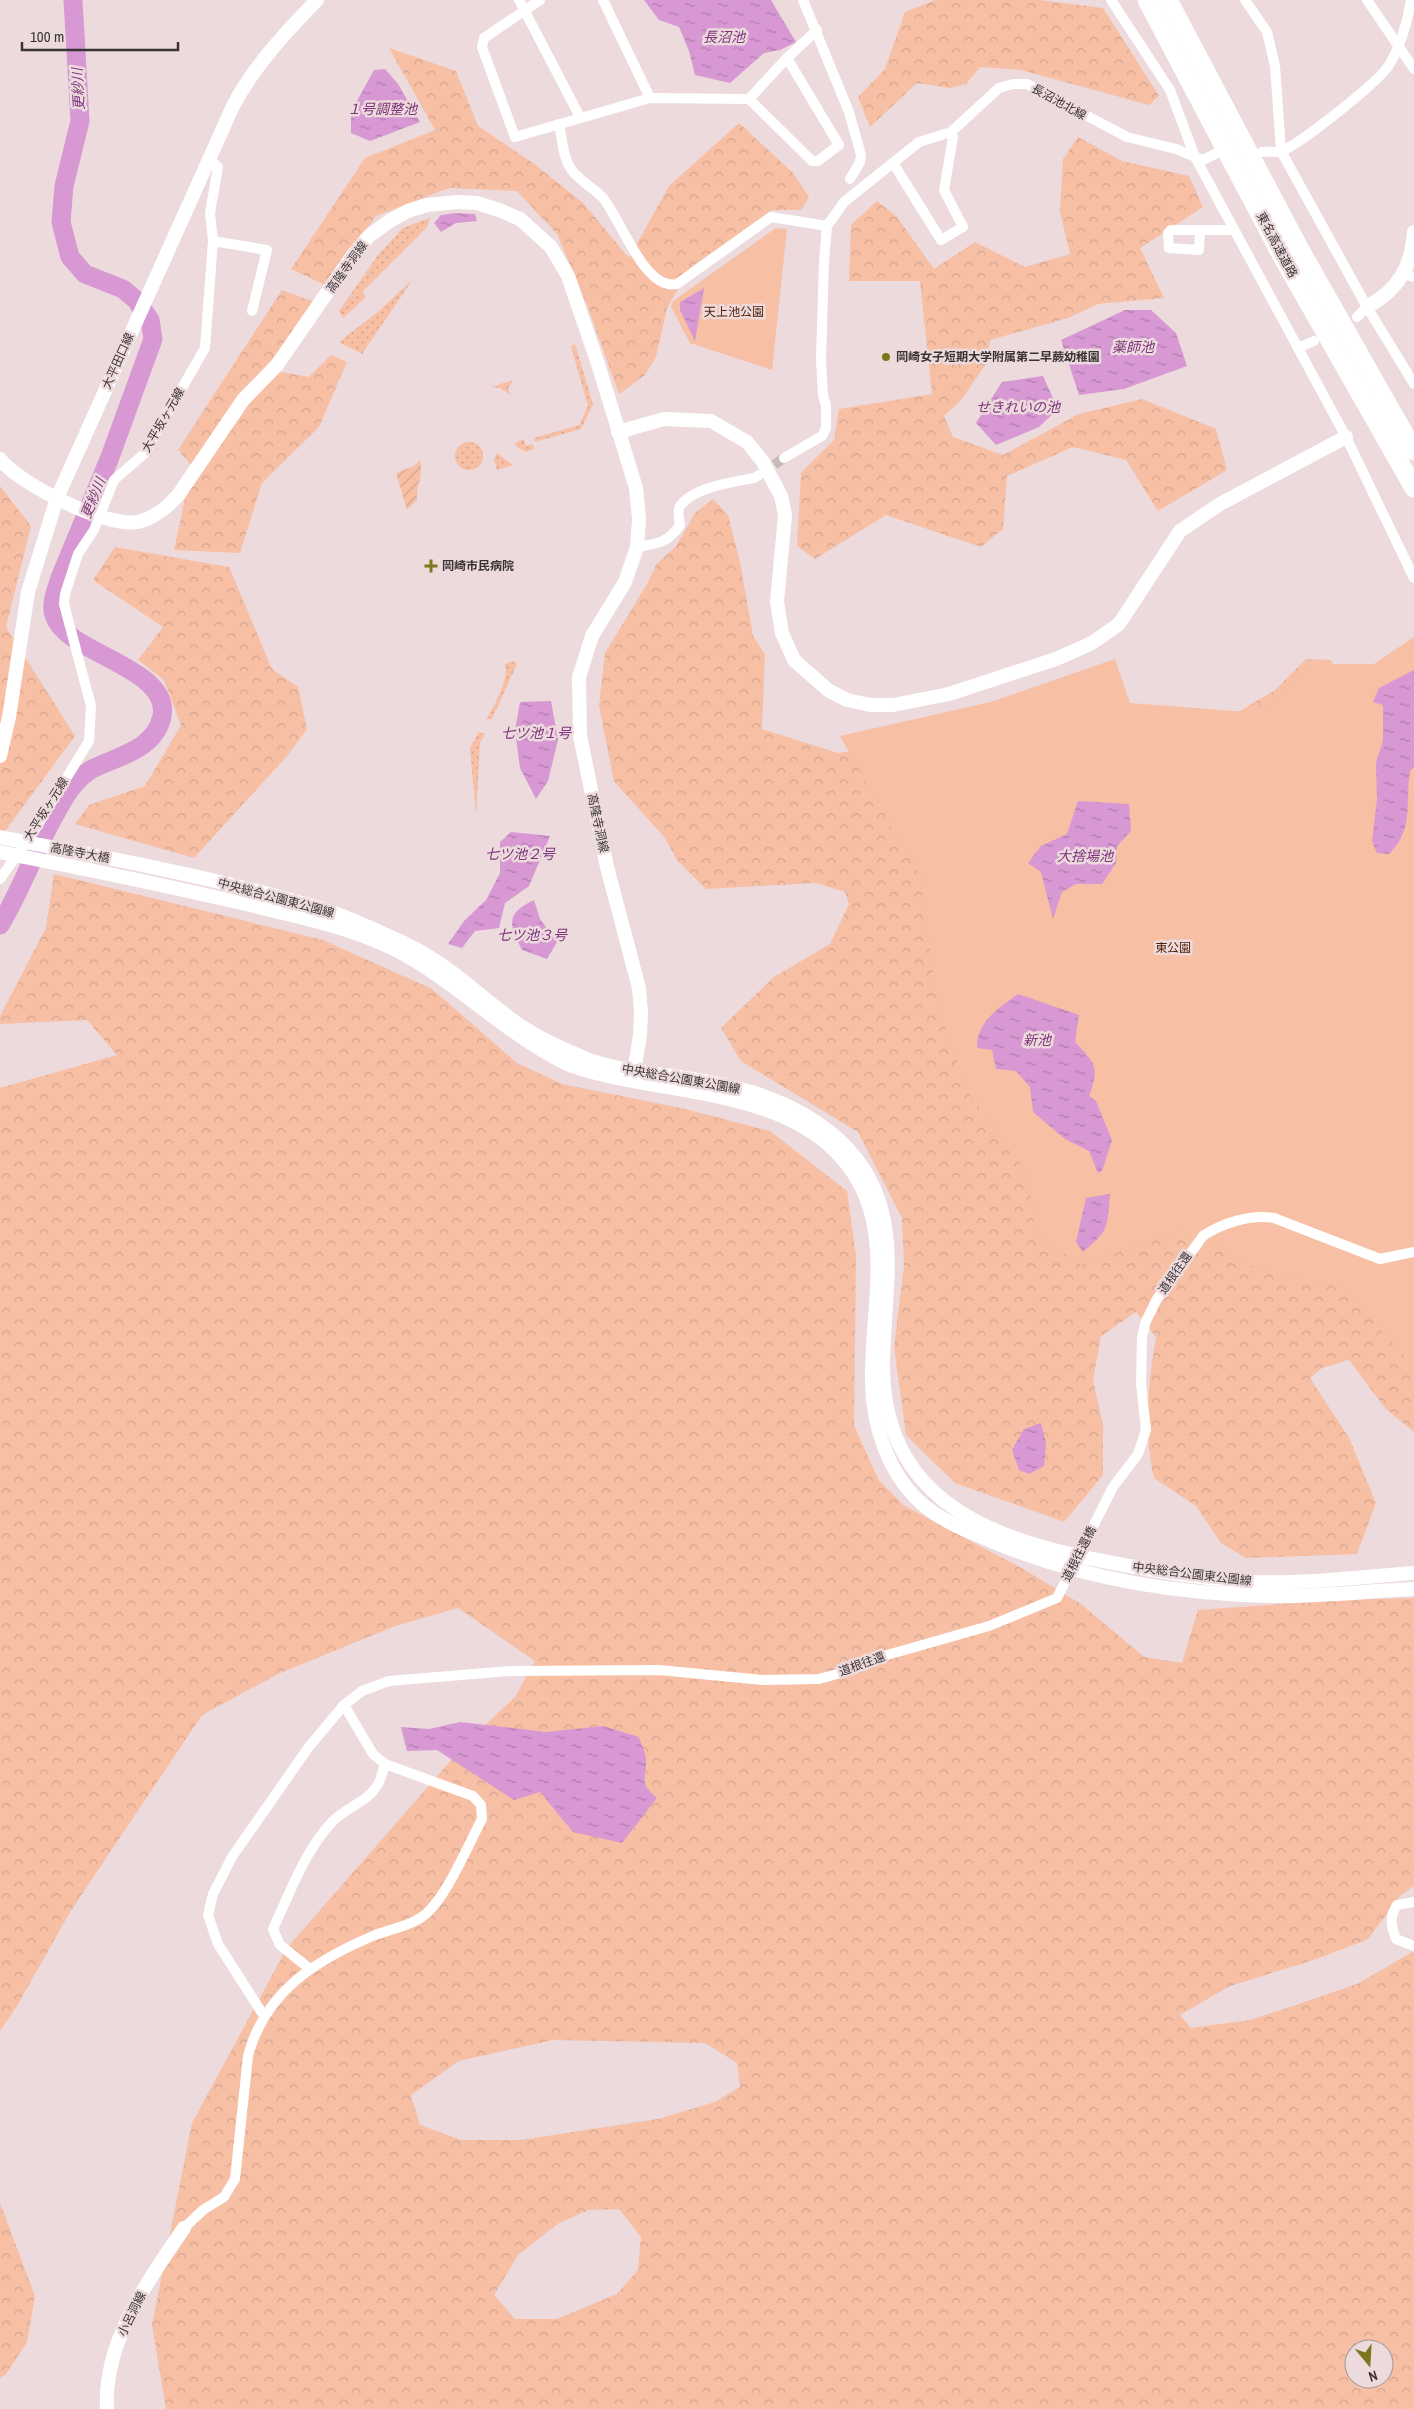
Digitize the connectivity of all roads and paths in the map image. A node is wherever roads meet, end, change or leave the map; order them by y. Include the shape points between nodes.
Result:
1 (317, 0) edge
2 (519, 0) edge
3 (540, 0) edge
4 (604, 0) edge
5 (803, 0) edge
6 (1111, 0) edge
7 (1147, 0) edge
8 (1168, 0) edge
9 (1245, 0) edge
10 (1367, 0) edge
11 (1411, 0) edge
12 (524, 10) junction
13 (817, 30) junction
14 (1397, 47) junction
15 (787, 58) junction
16 (1414, 69) edge
17 (650, 98) junction
18 (749, 99) junction
19 (580, 117) junction
20 (559, 124) junction
21 (951, 132) junction
22 (1281, 151) junction
23 (1262, 152) dead end
24 (1215, 154) dead end
25 (1195, 157) junction
26 (208, 158) junction
27 (893, 163) junction
28 (850, 179) dead end
29 (827, 226) junction
30 (1200, 230) dead end
31 (1234, 230) junction
32 (1414, 232) edge
33 (214, 241) junction
34 (1408, 276) edge
35 (252, 311) dead end
36 (1362, 312) junction
37 (1314, 342) dead end
38 (1298, 348) junction
39 (1414, 384) edge
40 (618, 432) junction
41 (1346, 437) junction
42 (1414, 451) edge
43 (784, 458) tunnel mouth
44 (0, 459) edge
45 (759, 475) tunnel mouth
46 (1414, 488) edge
47 (57, 498) junction
48 (637, 547) junction
49 (1414, 578) edge
50 (0, 756) edge
51 (0, 838) edge
52 (0, 852) edge
53 (160, 868) joint
54 (0, 879) edge
55 (633, 1076) junction
56 (1414, 1252) edge
57 (1101, 1509) joint
58 (1414, 1573) edge
59 (1414, 1589) edge
60 (1056, 1598) joint
61 (344, 1704) junction
62 (385, 1764) junction
63 (1414, 1902) edge
64 (1414, 1946) edge
65 (310, 1969) junction
66 (264, 2016) junction
67 (184, 2228) joint
68 (107, 2409) edge

1 - 26 street, 大平田口線 via 283,35 241,92
2 - 12 street
3 - 12 street
4 - 17 street
5 - 13 street
6 - 25 street via 1170,90
7 - 46 highway, 東名高速道路 via 1282,256
8 - 42 highway, 東名高速道路 via 1299,248
9 - 22 street via 1267,32 1275,66
10 - 14 street
11 - 14 street
12 - 19 street
12 - 20 street via 484,38 482,47 515,137
13 - 15 street
13 - 28 street via 849,112 861,155
14 - 16 street
14 - 22 street via 1389,67 1327,122
15 - 18 street
15 - 18 street via 839,145 818,161 812,161
17 - 18 street
17 - 19 street
19 - 20 street
20 - 29 street via 566,158 572,169 603,198 649,274 664,284 677,284 771,217
21 - 25 street, 長沼池北線 via 999,88 1028,84 1127,137
21 - 27 street, 長沼池北線 via 924,139
21 - 27 street via 953,137 944,190 963,227 941,240
22 - 23 street
22 - 36 street
24 - 25 street via 1203,160
25 - 31 street
26 - 33 street, 大平坂ヶ元線 via 218,167 210,213
26 - 47 street, 大平田口線
27 - 29 street, 長沼池北線 via 844,202
29 - 43 street via 820,360 826,428 822,436
30 - 31 street
31 - 38 street
32 - 34 street
33 - 35 street via 267,250
33 - 54 street, 大平坂ヶ元線 via 205,348 144,454 114,480 94,530 78,554 65,594 64,604 92,706 89,741 36,828
34 - 36 street via 1384,298
36 - 39 street
37 - 38 street
38 - 41 street
40 - 41 street via 664,419 711,421 748,442 781,496 785,515 777,602 782,633 794,660 828,690 847,700 870,705 893,705 949,694 1056,659 1092,643 1119,624 1180,531 1220,504
40 - 47 street, 高隆寺洞線 via 568,276 550,247 520,220 499,210 477,203 427,205 408,211 369,236 277,365 243,400 166,508 138,522 122,522
40 - 48 street, 高隆寺洞線 via 636,488
41 - 49 street
44 - 47 street via 20,478
45 - 48 street via 707,488 681,505 678,511 680,525 672,537 660,544
47 - 50 street, 大平田口線 via 28,592
48 - 55 street, 高隆寺洞線 via 625,582 592,636 579,677 580,736 607,867 638,988 640,1035
51 - 53 street, 高隆寺大橋
52 - 55 street, 高隆寺大橋 via 155,882 331,925 390,948 435,973 507,1029 566,1064 601,1075
53 - 55 street, 中央総合公園東公園線 via 332,912 411,946 452,971 534,1034
55 - 58 street, 中央総合公園東公園線 via 711,1082 759,1093 792,1107 840,1141 858,1163 883,1214 889,1247 883,1368 890,1424 904,1458 926,1486 954,1509 988,1528 1028,1544 1164,1572 1255,1582
55 - 59 street via 758,1107 819,1137 841,1157 860,1185 870,1208 877,1239 872,1378 874,1413 882,1442 910,1491 945,1520 1041,1560 1148,1586 1212,1594 1276,1596
56 - 57 street, 道根往還 via 1380,1259 1262,1216 1212,1230 1203,1236 1157,1299 1146,1321 1142,1337 1141,1384 1146,1430 1138,1454
57 - 60 street, 道根往還橋
60 - 61 street, 道根往還 via 989,1626 873,1659 855,1669 819,1679 763,1680 659,1670 511,1671 389,1681
61 - 62 street via 373,1754
61 - 66 street, 道根往還 via 308,1748 232,1857 213,1894 208,1915 218,1944
62 - 65 street via 377,1786 366,1799 332,1822 304,1863 273,1929 280,1945
62 - 65 street via 472,1796 481,1805 482,1818 437,1904 425,1915
63 - 64 street via 1397,1905 1392,1912 1391,1924 1396,1939
65 - 66 street via 283,1991
66 - 67 street via 252,2039 248,2056 235,2179 224,2196
67 - 68 street, 小呂洞線 via 148,2282 122,2332 110,2362

